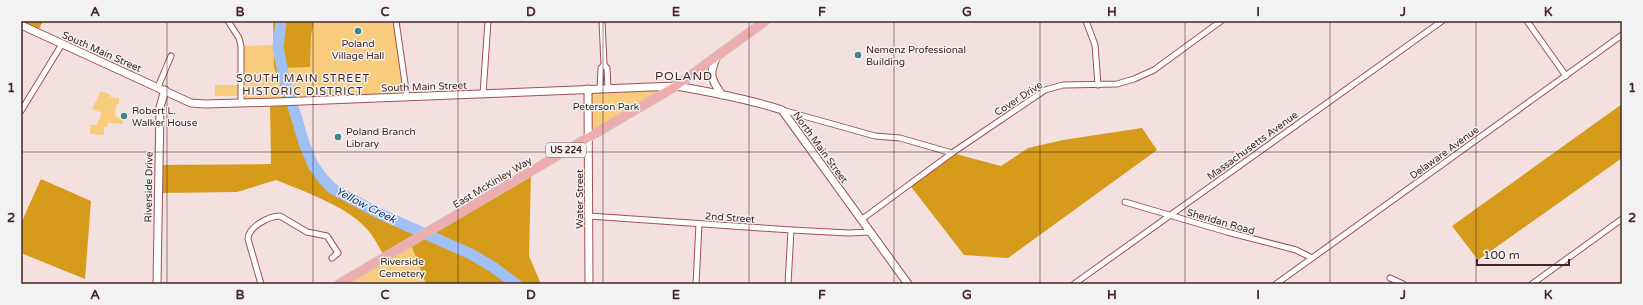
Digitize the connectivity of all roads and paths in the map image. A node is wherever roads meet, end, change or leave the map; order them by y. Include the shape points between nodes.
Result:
1 (228, 21) edge
2 (396, 21) edge
3 (488, 21) edge
4 (602, 21) edge
5 (765, 21) edge
6 (1086, 21) edge
7 (1221, 21) edge
8 (1442, 21) edge
9 (1527, 21) edge
10 (21, 25) edge
11 (1622, 35) edge
12 (62, 44) junction
13 (171, 56) dead end
14 (717, 56) junction
15 (1566, 76) junction
16 (1098, 85) junction
17 (676, 86) junction
18 (162, 89) junction
19 (588, 89) junction
20 (604, 89) junction
21 (482, 94) junction
22 (722, 95) junction
23 (407, 97) junction
24 (241, 103) junction
25 (782, 110) junction
26 (21, 112) edge
27 (588, 137) junction
28 (952, 153) junction
29 (1125, 202) dead end
30 (1170, 215) junction
31 (589, 216) junction
32 (1622, 219) edge
33 (861, 220) junction
34 (699, 224) junction
35 (791, 230) junction
36 (870, 232) junction
37 (332, 258) dead end
38 (1312, 258) junction
39 (1390, 278) dead end
40 (157, 284) edge
41 (261, 284) edge
42 (339, 284) edge
43 (589, 284) edge
44 (696, 284) edge
45 (788, 284) edge
46 (908, 284) edge
47 (1074, 284) edge
48 (1276, 284) edge
49 (1403, 284) edge
50 (1532, 284) edge

1 - 24 street via 241,46
2 - 23 street
3 - 21 street
4 - 20 street via 604,65 607,68
5 - 14 main road, US 224
6 - 16 street via 1095,45
7 - 16 street, Cover Drive via 1147,74 1125,82
8 - 30 street, Massachusetts Avenue
9 - 15 street
10 - 12 main road, South Main Street
11 - 15 street, Delaware Avenue
12 - 18 main road, South Main Street
12 - 26 street
13 - 18 street
14 - 17 main road, US 224
14 - 22 main road via 712,67 712,78
15 - 38 street, Delaware Avenue
16 - 28 street, Cover Drive via 1063,85 1045,90
17 - 20 main road, South Main Street
17 - 22 main road, North Main Street
17 - 27 main road, East McKinley Way / US 224
18 - 24 main road, South Main Street via 191,102
18 - 40 main road, Riverside Drive
19 - 20 main road, South Main Street
19 - 21 main road, South Main Street
19 - 27 main road, Water Street
21 - 23 main road, South Main Street
22 - 25 main road, North Main Street
23 - 24 main road, South Main Street
25 - 28 street via 875,136 900,138
25 - 33 main road, North Main Street
27 - 31 main road, Water Street
27 - 42 main road, East McKinley Way / US 224
28 - 33 street, Cover Drive
29 - 30 street, Sheridan Road
30 - 38 street, Sheridan Road via 1296,250
30 - 47 street, Massachusetts Avenue
31 - 34 street, 2nd Street
31 - 43 main road, Water Street
32 - 50 street
33 - 36 main road, North Main Street
34 - 35 street, 2nd Street
34 - 44 street
35 - 36 street, 2nd Street
35 - 45 street
36 - 46 main road, North Main Street
37 - 41 street via 338,253 327,236 307,232 280,216 272,218 253,228 248,235
38 - 48 street, Delaware Avenue
39 - 49 street

